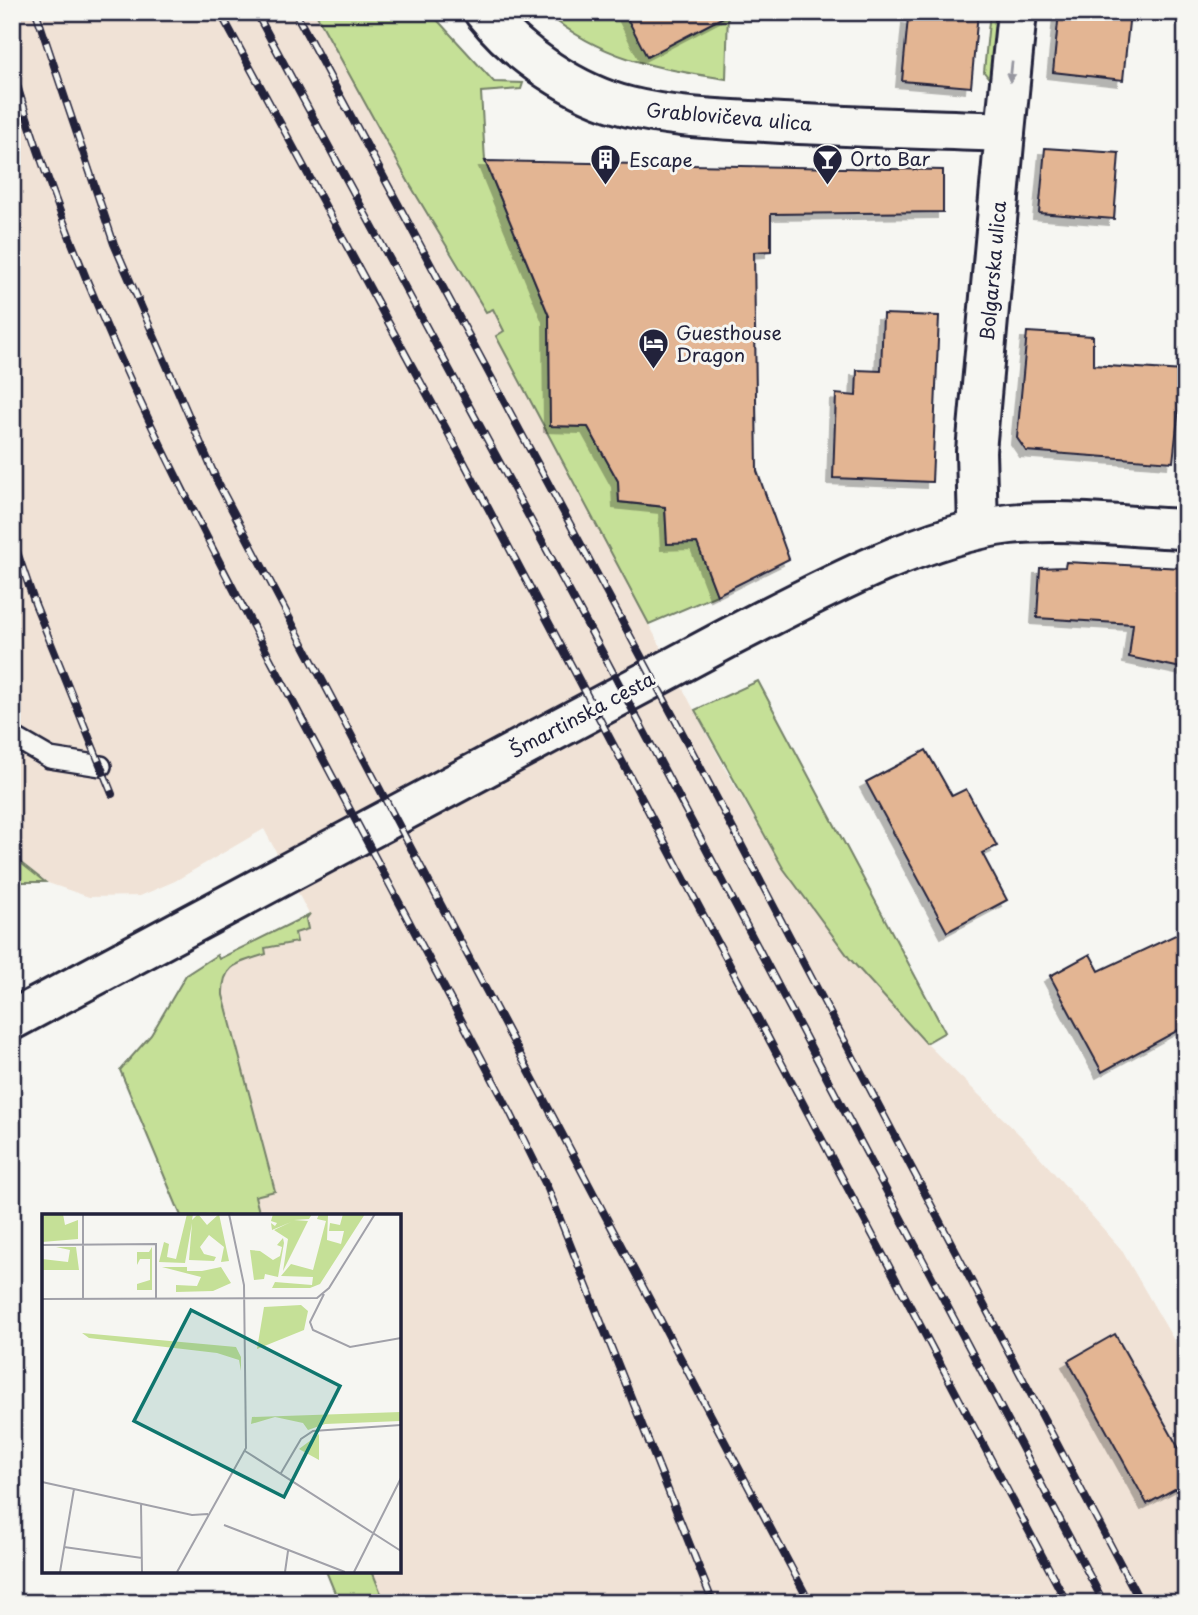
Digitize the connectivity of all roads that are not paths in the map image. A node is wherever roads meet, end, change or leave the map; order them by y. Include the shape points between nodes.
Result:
1 (484, 12) edge
2 (1017, 12) edge
3 (1005, 132) junction
4 (978, 529) junction
5 (1186, 529) edge
6 (12, 736) edge
7 (101, 766) dead end
8 (12, 1020) edge

1 - 3 main road, Grablovičeva ulica via 507,36 563,78 628,107 743,121
2 -> 3 main road, Bolgarska ulica
3 - 4 main road, Bolgarska ulica via 976,451
4 - 5 main road, Šmartinska cesta via 1039,522
4 - 8 main road, Šmartinska cesta via 915,551 775,614
6 - 7 lane via 50,758

